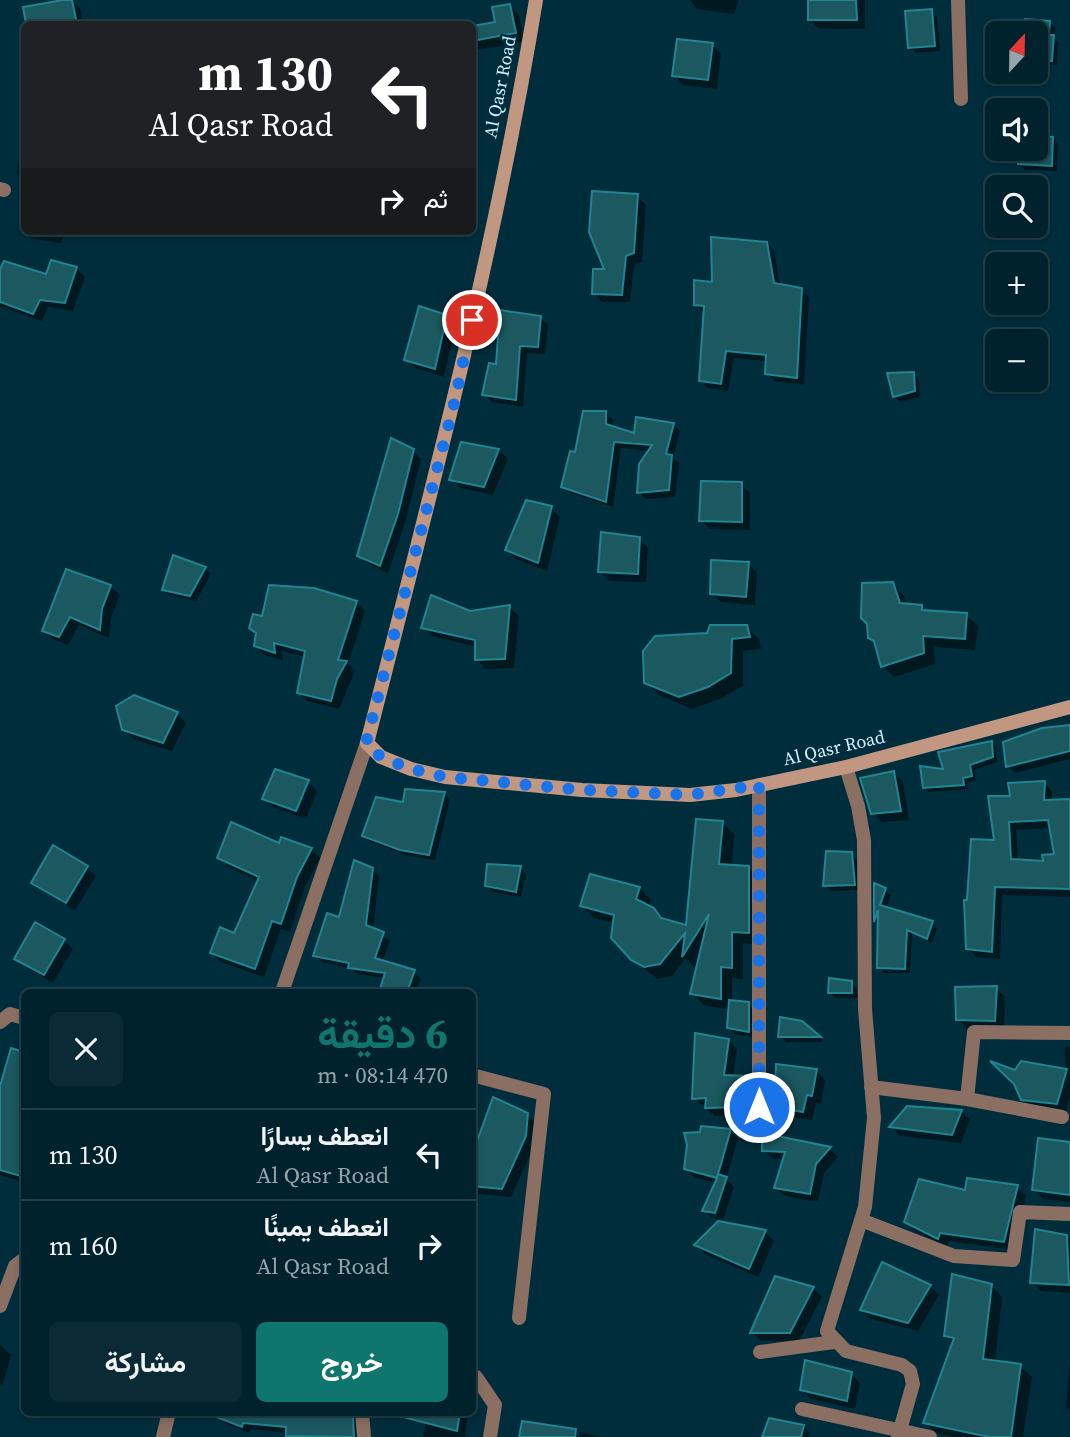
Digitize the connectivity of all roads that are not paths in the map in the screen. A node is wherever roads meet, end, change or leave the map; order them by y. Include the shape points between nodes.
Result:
1 (536, 0) edge
2 (957, 0) edge
3 (961, 99) dead end
4 (1070, 707) edge
5 (366, 743) junction
6 (846, 767) junction
7 (759, 785) junction
8 (283, 989) edge
9 (21, 1017) edge
10 (0, 1022) edge
11 (1070, 1033) edge
12 (476, 1076) edge
13 (870, 1087) junction
14 (967, 1099) junction
15 (759, 1107) dead end
16 (1062, 1117) dead end
17 (1070, 1214) edge
18 (861, 1220) junction
19 (21, 1261) edge
20 (0, 1306) edge
21 (519, 1318) dead end
22 (834, 1342) junction
23 (760, 1352) dead end
24 (476, 1377) edge
25 (802, 1409) dead end
26 (168, 1416) edge
27 (362, 1416) edge
28 (899, 1434) edge
29 (163, 1437) edge
30 (364, 1437) edge
31 (490, 1437) edge
32 (930, 1437) edge

1 - 5 street, Al Qasr Road via 455,400
2 - 3 street
4 - 6 street, Al Qasr Road
5 - 7 street, Al Qasr Road via 381,757 445,777 690,795
5 - 8 street
6 - 7 street, Al Qasr Road
6 - 13 street via 864,840 863,943
7 - 15 street
9 - 10 street via 10,1014
11 - 14 street via 974,1032
12 - 21 street via 544,1094
13 - 14 street
13 - 18 street via 872,1155
14 - 16 street
17 - 18 street via 1020,1212 1013,1260 954,1256
18 - 22 street via 829,1321 827,1331
19 - 20 street
22 - 23 street
22 - 28 street via 846,1351 902,1364 910,1371 913,1384
24 - 31 street via 495,1405
25 - 28 street
26 - 29 street
27 - 30 street
28 - 32 street

